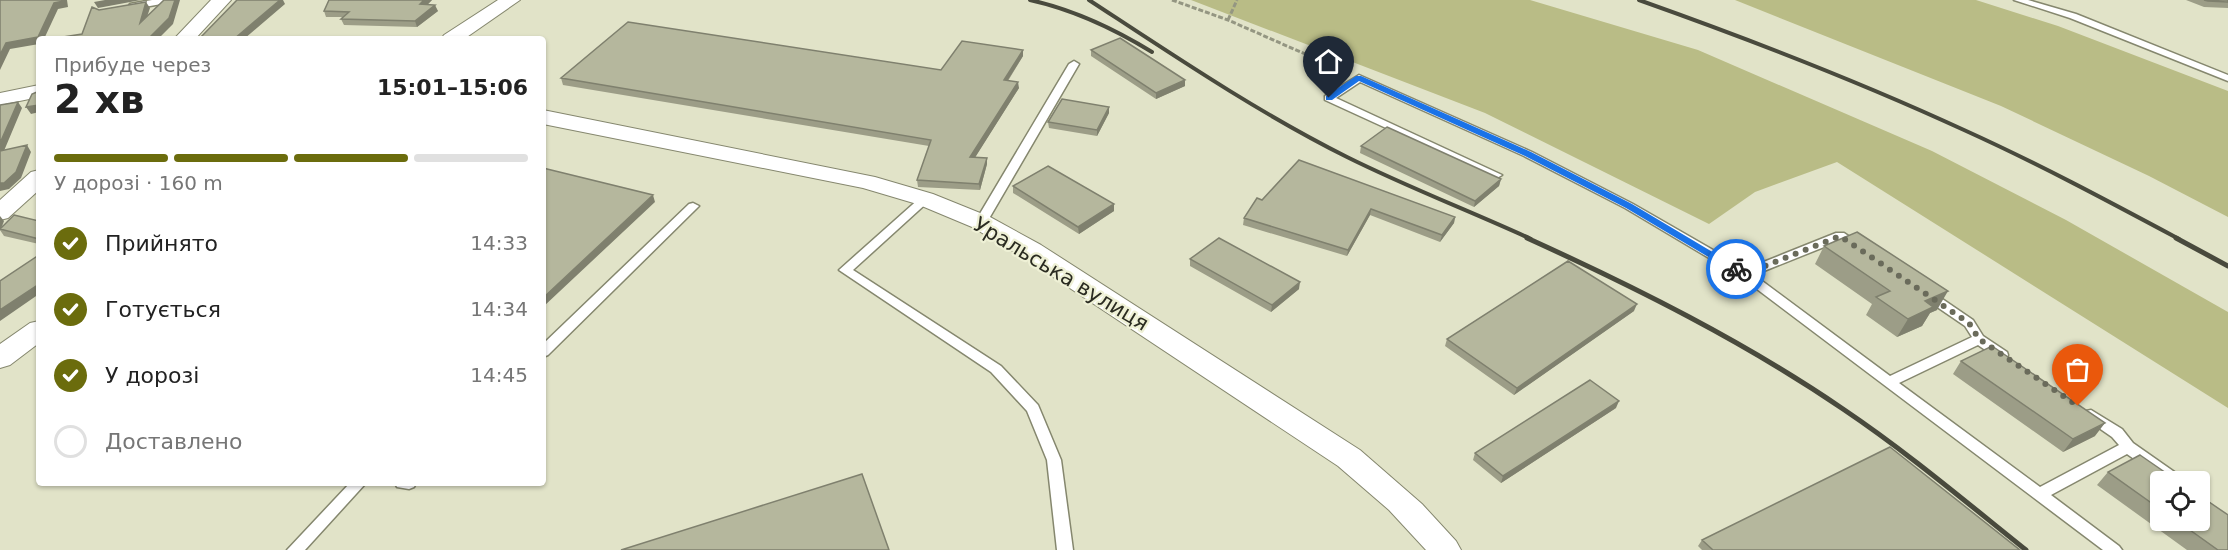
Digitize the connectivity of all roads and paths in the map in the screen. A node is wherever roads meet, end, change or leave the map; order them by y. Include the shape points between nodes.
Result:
1 (167, 0) edge
2 (222, 0) edge
3 (511, 0) edge
4 (1172, 0) edge
5 (1237, 0) edge
6 (2018, 0) edge
7 (124, 7) edge
8 (1228, 20) junction
9 (187, 36) edge
10 (456, 36) edge
11 (1074, 64) dead end
12 (1359, 78) junction
13 (2228, 78) edge
14 (36, 92) edge
15 (0, 99) edge
16 (546, 118) edge
17 (1497, 175) edge
18 (36, 180) edge
19 (925, 199) junction
20 (693, 206) dead end
21 (0, 213) edge
22 (981, 222) junction
23 (1870, 256) edge
24 (1745, 274) junction
25 (1919, 290) edge
26 (36, 332) edge
27 (1979, 339) junction
28 (546, 349) edge
29 (0, 358) edge
30 (2019, 366) edge
31 (1889, 382) junction
32 (2078, 406) edge
33 (2128, 447) junction
34 (2162, 471) edge
35 (356, 486) edge
36 (2039, 494) junction
37 (295, 550) edge
38 (1065, 550) edge
39 (1445, 550) edge
40 (2114, 550) edge

1 - 7 lane
2 - 9 street
3 - 10 street
4 - 8 path
5 - 8 path
6 - 13 lane via 2073,16
8 - 12 path
11 - 22 lane
12 - 17 lane via 1329,98
12 - 24 lane via 1528,154 1629,206
14 - 15 street
16 - 19 street, Уральська вулиця via 867,182
18 - 21 street
19 - 22 street, Уральська вулиця
19 - 38 lane via 846,270 996,369 1033,409 1054,460
20 - 28 lane
22 - 39 street, Уральська вулиця via 1032,251 1349,458 1385,485
23 - 24 lane via 1840,236
24 - 31 lane
25 - 27 lane via 1969,323
26 - 29 street
27 - 30 lane
27 - 31 lane
31 - 36 lane
32 - 33 lane via 2117,433
33 - 34 lane
33 - 36 lane
35 - 37 lane
36 - 40 lane

